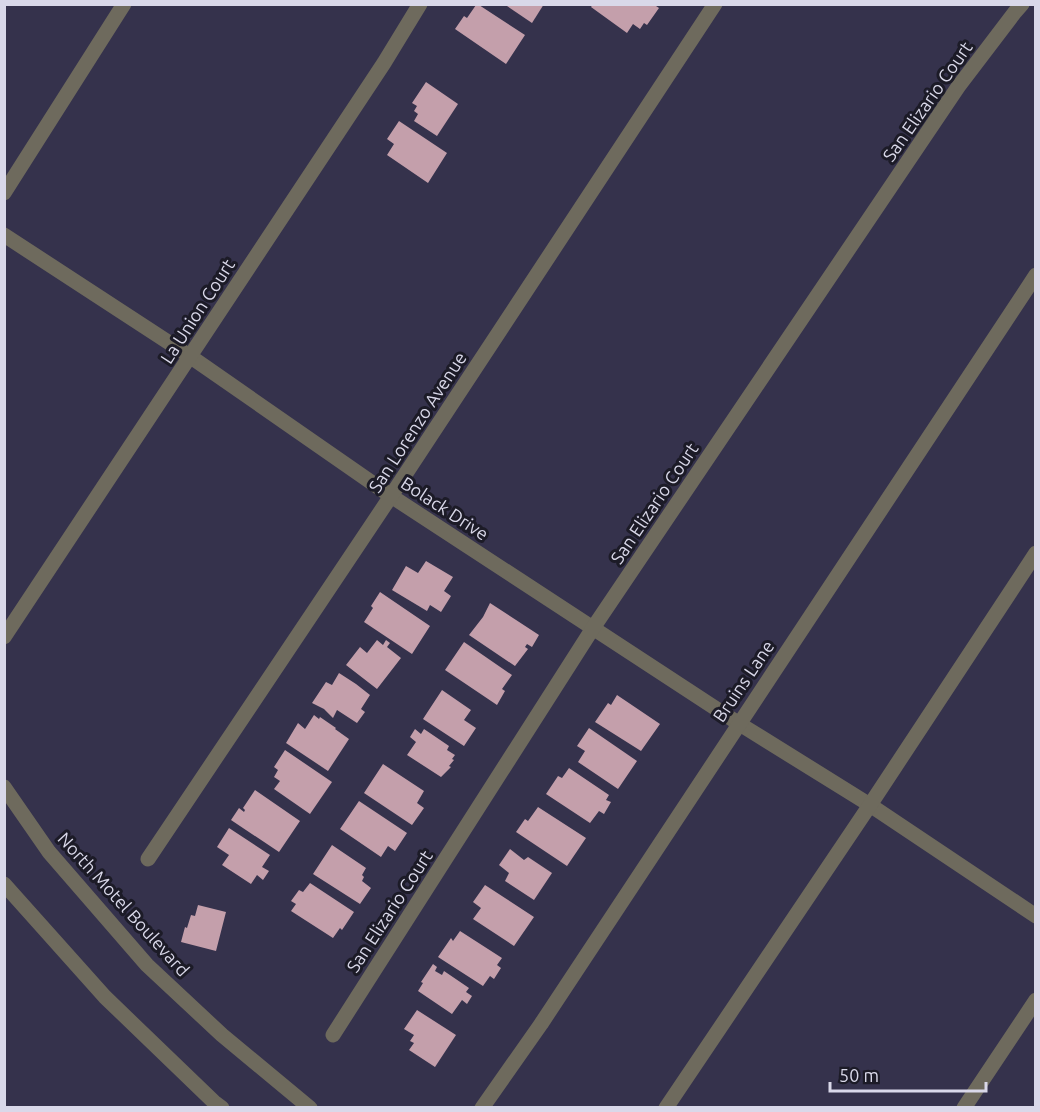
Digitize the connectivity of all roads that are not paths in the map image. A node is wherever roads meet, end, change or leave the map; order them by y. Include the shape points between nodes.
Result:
1 (124, 4) edge
2 (420, 4) edge
3 (715, 4) edge
4 (1023, 4) edge
5 (4, 193) edge
6 (4, 235) edge
7 (1035, 275) edge
8 (190, 357) junction
9 (391, 496) junction
10 (1035, 553) edge
11 (593, 628) junction
12 (4, 637) edge
13 (738, 723) junction
14 (4, 787) edge
15 (870, 805) junction
16 (148, 859) dead end
17 (4, 884) edge
18 (1035, 916) edge
19 (1035, 1000) edge
20 (333, 1035) dead end
21 (222, 1107) edge
22 (310, 1107) edge
23 (482, 1107) edge
24 (666, 1107) edge
25 (964, 1107) edge

1 - 5 street
2 - 8 street, La Union Court
3 - 9 street, San Lorenzo Avenue
4 - 11 street, San Elizario Court via 958,87
6 - 8 street, Bolack Drive
7 - 13 street, Bruins Lane
8 - 9 street, Bolack Drive
8 - 12 street, La Union Court
9 - 11 street, Bolack Drive
9 - 16 street, San Lorenzo Avenue
10 - 15 street
11 - 13 street, Bolack Drive
11 - 20 street, San Elizario Court
13 - 15 street, Bolack Drive
13 - 23 street, Bruins Lane via 541,1024
14 - 22 street, North Motel Boulevard via 49,852 147,965 222,1035
15 - 18 street, Bolack Drive
15 - 24 street
17 - 21 street via 105,997
19 - 25 street

